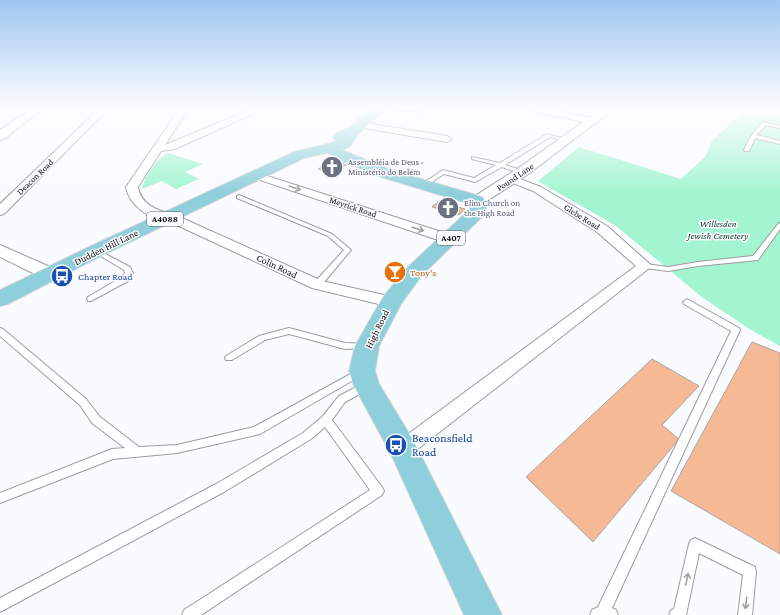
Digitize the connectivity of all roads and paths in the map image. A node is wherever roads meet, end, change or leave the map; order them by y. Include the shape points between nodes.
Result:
1 (753, 136) edge
2 (76, 137) edge
3 (165, 137) edge
4 (197, 137) edge
5 (350, 137) edge
6 (428, 137) edge
7 (546, 137) edge
8 (555, 137) edge
9 (571, 137) edge
10 (756, 137) edge
11 (447, 139) dead end
12 (567, 140) junction
13 (780, 143) edge
14 (338, 146) junction
15 (157, 149) junction
16 (747, 150) dead end
17 (474, 158) dead end
18 (501, 165) junction
19 (258, 176) junction
20 (517, 176) junction
21 (422, 186) junction
22 (239, 198) dead end
23 (477, 201) junction
24 (0, 211) edge
25 (167, 217) junction
26 (780, 225) edge
27 (449, 239) junction
28 (0, 250) edge
29 (96, 251) junction
30 (645, 266) junction
31 (50, 274) junction
32 (317, 284) junction
33 (0, 299) edge
34 (91, 299) dead end
35 (391, 302) junction
36 (687, 302) dead end
37 (0, 331) edge
38 (230, 358) dead end
39 (365, 368) junction
40 (326, 420) junction
41 (403, 449) junction
42 (137, 452) junction
43 (0, 498) edge
44 (0, 605) edge
45 (604, 614) edge
46 (189, 615) edge
47 (483, 615) edge
48 (676, 615) edge
49 (745, 615) edge

1 - 16 lane
2 - 24 street, Deacon Road
3 - 15 street, Colin Road
4 - 15 street via 171,148
5 - 14 main road
6 - 11 street
7 - 18 lane
8 - 12 lane
9 - 12 street, Pound Lane
10 - 13 lane
12 - 20 street, Pound Lane
14 - 19 main road, Dudden Hill Lane / A4088 via 299,155
14 - 21 main road via 334,152 346,158
15 - 25 street, Colin Road via 132,187 132,194 143,206
17 - 18 lane
18 - 20 lane
18 - 21 lane via 475,180 443,172
19 - 25 main road, Dudden Hill Lane / A4088
19 -> 27 street, Meyrick Road
20 - 23 street, Pound Lane
20 - 30 street, Glebe Road via 602,229
21 - 23 main road
22 - 32 lane via 330,235 348,250
23 - 27 main road, High Road / A407 via 478,211
25 - 29 main road, Dudden Hill Lane / A4088
25 - 32 street, Colin Road
26 - 30 lane via 755,258 668,269
27 - 35 main road, High Road / A407 via 415,271
28 - 31 street
29 - 31 main road, Dudden Hill Lane / A4088
29 - 34 lane via 127,269 129,274
30 - 41 street
31 - 33 main road, Dudden Hill Lane / A4088
32 - 35 street, Colin Road
35 - 39 main road, High Road / A407
36 - 45 lane via 736,330
37 - 42 lane via 83,402 96,420
38 - 39 lane via 262,338 289,331 345,346
39 - 40 lane
39 - 41 main road
39 - 42 lane via 256,431 177,449
40 - 44 lane via 307,436 220,488
40 - 46 lane via 378,492
41 - 47 main road
42 - 43 lane via 112,454
48 -> 49 lane via 680,614 695,544 750,572

